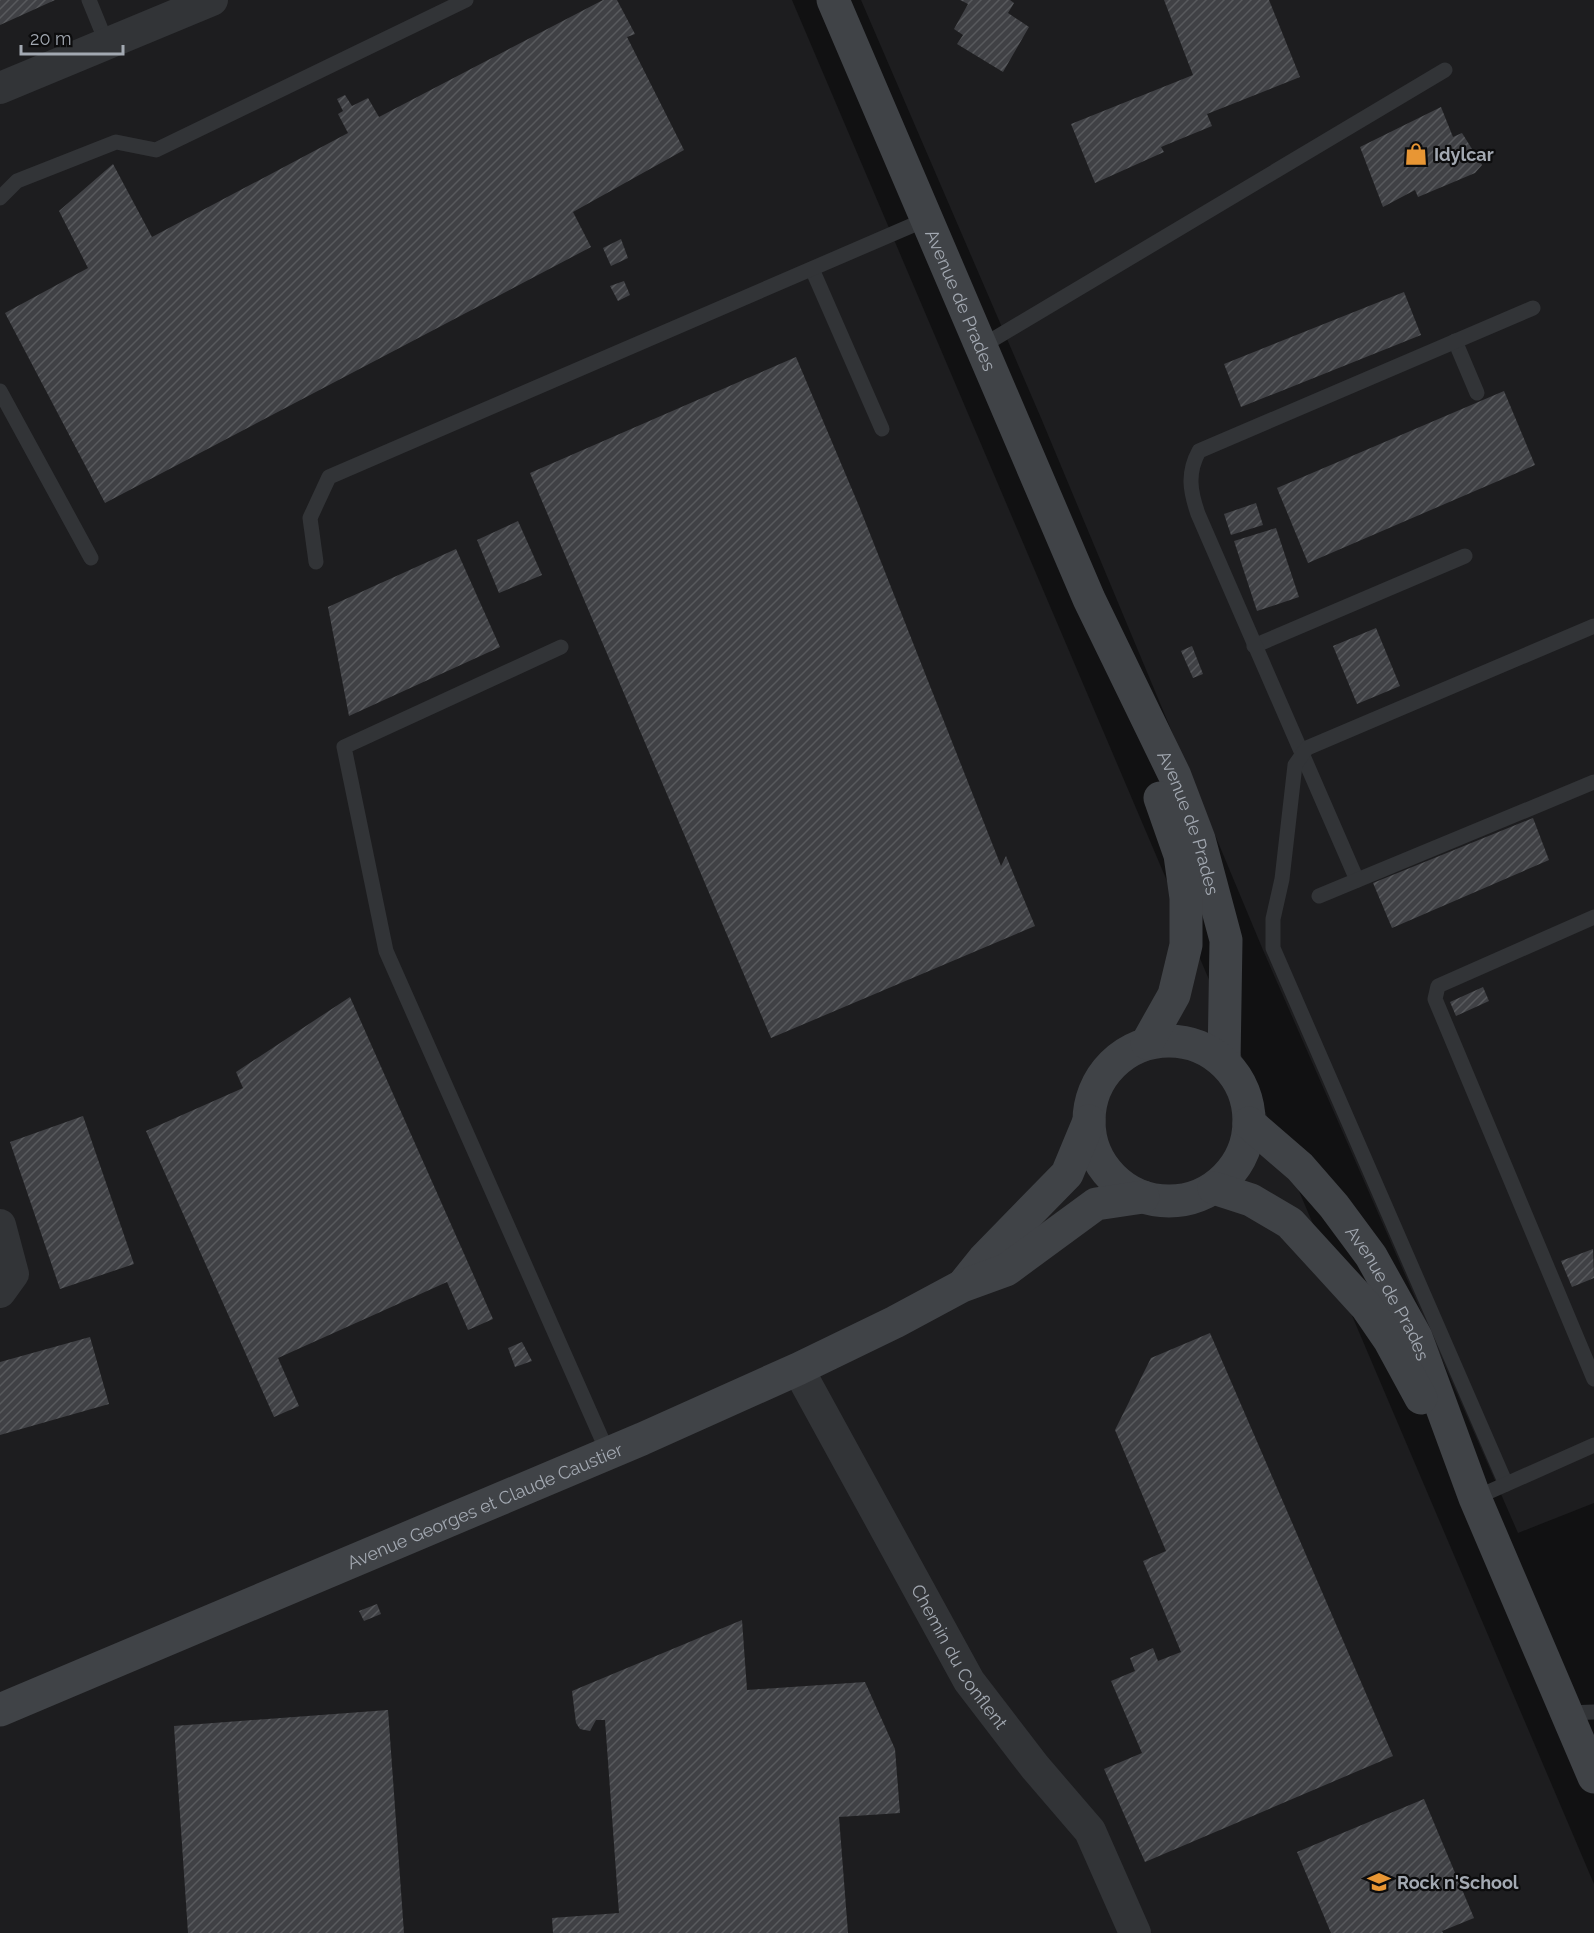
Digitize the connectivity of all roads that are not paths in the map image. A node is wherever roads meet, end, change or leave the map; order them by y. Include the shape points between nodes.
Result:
1 (89, 0) edge
2 (212, 0) edge
3 (466, 0) edge
4 (833, 0) edge
5 (107, 44) junction
6 (1445, 70) dead end
7 (0, 88) edge
8 (0, 198) edge
9 (927, 219) junction
10 (812, 269) junction
11 (1533, 308) dead end
12 (1455, 341) junction
13 (982, 346) junction
14 (0, 391) edge
15 (1477, 393) dead end
16 (882, 429) dead end
17 (1465, 555) dead end
18 (91, 558) dead end
19 (316, 562) dead end
20 (1089, 599) junction
21 (1594, 626) edge
22 (1254, 646) junction
23 (561, 647) dead end
24 (1301, 756) junction
25 (1594, 782) edge
26 (1357, 880) junction
27 (1319, 896) dead end
28 (1594, 917) edge
29 (1147, 1043) junction
30 (1224, 1062) junction
31 (1089, 1121) junction
32 (1249, 1123) junction
33 (1214, 1188) junction
34 (1143, 1197) junction
35 (0, 1225) edge
36 (962, 1286) junction
37 (0, 1292) edge
38 (798, 1369) junction
39 (1594, 1379) edge
40 (1594, 1445) edge
41 (608, 1453) junction
42 (1506, 1484) junction
43 (1476, 1498) junction
44 (0, 1710) edge
45 (1580, 1712) edge
46 (1594, 1778) edge
47 (1135, 1933) edge

1 - 5 lane
2 - 5 street
3 - 8 lane via 156,150 116,142 17,181
4 - 9 main road, Avenue de Prades
5 - 7 street
6 - 13 lane
9 - 10 lane
9 - 13 main road, Avenue de Prades
10 - 16 lane
10 - 19 lane via 329,477 310,518
11 - 12 lane
12 - 15 lane
12 - 22 lane via 1199,450 1192,463 1190,489
13 - 20 main road, Avenue de Prades
14 - 18 lane
17 - 22 lane
20 - 29 main road, Avenue de Prades via 1180,855 1186,898 1186,945 1174,995
20 - 30 main road, Avenue de Prades via 1175,776 1199,839 1226,940
21 - 24 lane via 1307,748
22 - 24 lane
23 - 41 lane via 344,747 386,951
24 - 26 lane via 1311,769
24 - 42 lane via 1295,765 1282,879 1273,919 1273,948
25 - 26 lane
26 - 27 lane
28 - 39 lane via 1438,986 1435,999
29 - 30 main road via 1174,1040 1201,1046
29 - 31 main road via 1124,1054 1104,1072 1092,1095
30 - 32 main road via 1238,1079 1247,1100
31 - 34 main road via 1092,1146 1104,1168 1121,1186
31 - 36 main road, Avenue Georges et Claude Caustier via 1067,1174
32 - 33 main road via 1239,1160
32 - 43 main road, Avenue de Prades via 1300,1167 1371,1256 1416,1336
33 - 34 main road via 1191,1198 1168,1201
33 - 43 main road, Avenue de Prades via 1251,1200 1290,1223 1366,1306 1390,1341
34 - 36 main road, Avenue Georges et Claude Caustier via 1096,1204 1006,1270
35 - 37 street via 13,1274
36 - 38 main road, Avenue Georges et Claude Caustier
38 - 41 main road, Avenue Georges et Claude Caustier
38 - 47 street, Chemin du Conflent via 969,1681 1090,1831
40 - 42 lane
41 - 44 main road, Avenue Georges et Claude Caustier
42 - 43 lane
43 - 45 main road, Avenue de Prades
45 - 46 main road, Avenue de Prades

